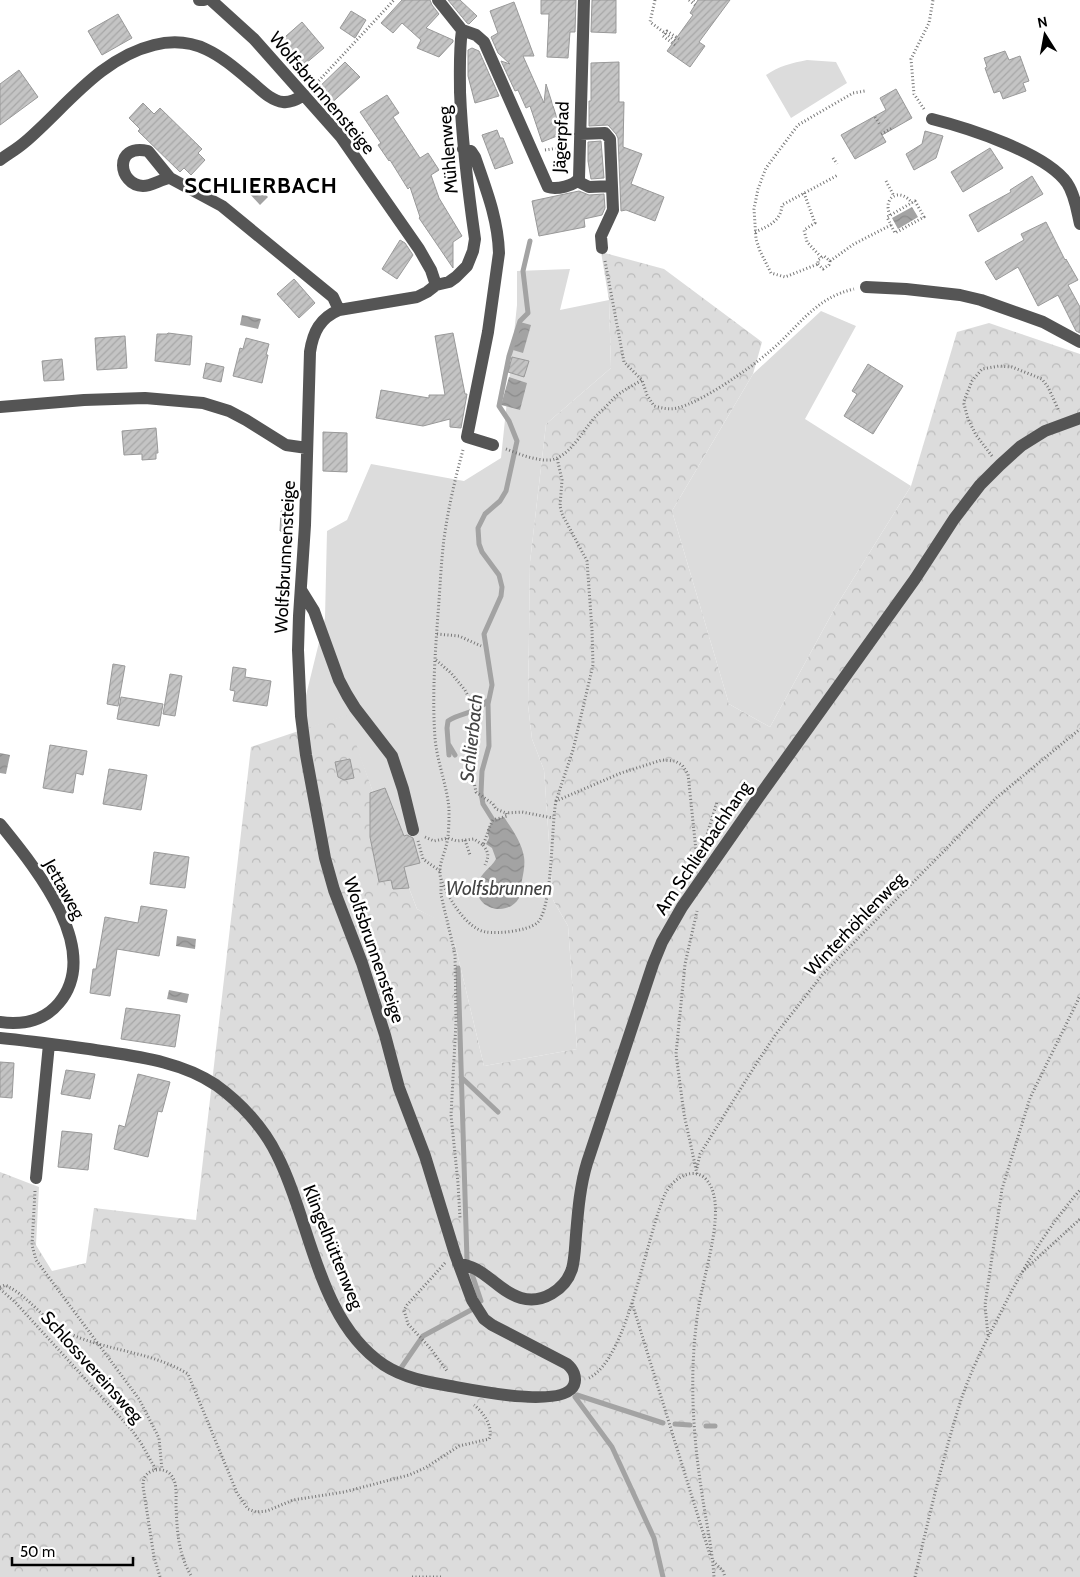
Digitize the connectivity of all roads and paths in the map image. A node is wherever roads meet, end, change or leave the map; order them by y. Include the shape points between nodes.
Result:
1 (199, 0) edge
2 (204, 0) edge
3 (211, 0) edge
4 (394, 0) edge
5 (438, 0) edge
6 (584, 0) edge
7 (655, 0) edge
8 (689, 0) edge
9 (933, 0) edge
10 (695, 2) edge
11 (462, 30) junction
12 (666, 34) junction
13 (865, 91) dead end
14 (304, 95) junction
15 (875, 116) dead end
16 (929, 117) joint
17 (880, 125) dead end
18 (892, 128) dead end
19 (580, 134) junction
20 (881, 134) dead end
21 (573, 146) dead end
22 (463, 149) junction
23 (546, 150) dead end
24 (833, 158) dead end
25 (0, 160) edge
26 (837, 164) dead end
27 (838, 175) dead end
28 (170, 178) dead end
29 (577, 181) junction
30 (886, 181) dead end
31 (612, 186) junction
32 (804, 193) junction
33 (894, 196) junction
34 (912, 203) junction
35 (890, 215) junction
36 (1080, 224) edge
37 (891, 225) junction
38 (755, 232) junction
39 (602, 248) joint
40 (820, 257) junction
41 (830, 261) junction
42 (818, 264) junction
43 (865, 284) joint
44 (436, 285) junction
45 (338, 310) junction
46 (1080, 342) edge
47 (642, 380) junction
48 (0, 407) edge
49 (1080, 418) edge
50 (1063, 423) junction
51 (467, 437) junction
52 (493, 445) dead end
53 (307, 448) junction
54 (514, 453) dead end
55 (557, 458) junction
56 (1000, 465) junction
57 (301, 590) junction
58 (437, 634) junction
59 (481, 646) dead end
60 (435, 660) junction
61 (1080, 729) edge
62 (556, 801) junction
63 (717, 802) dead end
64 (506, 814) junction
65 (553, 818) junction
66 (0, 824) edge
67 (414, 831) joint
68 (448, 838) junction
69 (465, 840) junction
70 (434, 841) dead end
71 (483, 845) junction
72 (470, 855) dead end
73 (485, 865) dead end
74 (440, 870) junction
75 (440, 878) junction
76 (697, 887) junction
77 (1080, 996) edge
78 (0, 1022) edge
79 (0, 1038) edge
80 (49, 1044) junction
81 (697, 1174) junction
82 (36, 1178) joint
83 (1080, 1190) edge
84 (1080, 1219) edge
85 (460, 1225) dead end
86 (457, 1258) junction
87 (1020, 1274) junction
88 (0, 1288) edge
89 (632, 1303) junction
90 (988, 1335) junction
91 (98, 1343) junction
92 (575, 1379) junction
93 (453, 1387) junction
94 (471, 1403) dead end
95 (156, 1470) junction
96 (162, 1470) junction
97 (713, 1560) junction
98 (160, 1577) edge
99 (192, 1577) edge
100 (412, 1577) edge
101 (442, 1577) edge
102 (714, 1577) edge
103 (725, 1577) edge
104 (914, 1577) edge

1 - 2 street
3 - 14 street, Wolfsbrunnensteige via 254,39
4 - 14 path
5 - 11 street
6 - 19 street, Jägerpfad
7 - 12 path via 650,22
8 - 10 path
9 - 16 path via 929,23 911,59 914,94
11 - 22 street, Mühlenweg
11 - 29 street, Jägerpfad via 484,42 548,187
12 - 12 path via 663,36 677,42 667,31
13 - 38 path via 853,93 798,124 766,168 754,209
14 - 25 street via 286,102 273,98 203,47 186,42 153,45 112,65 24,143
14 - 44 street, Wolfsbrunnensteige via 341,137 402,224 428,264
15 - 17 path
16 - 36 street via 1024,152 1058,174 1068,184
18 - 20 path
19 - 29 street, Jägerpfad
19 - 31 street via 606,133 610,136
21 - 23 path
22 - 44 street, Mühlenweg via 474,251 462,272 449,282
22 - 51 street via 471,151 475,157 499,240 488,332
24 - 26 path
27 - 32 path
28 - 45 street via 222,206 333,297
29 - 31 street via 589,187
30 - 33 path
31 - 39 street via 613,210 602,236
32 - 38 path via 782,205 782,212 776,220
32 - 40 path via 815,223 804,230 807,242
33 - 34 path via 906,196
33 - 35 path via 887,206
34 - 35 path
34 - 37 path via 915,201 924,217 896,233
35 - 37 path via 887,217
37 - 41 path
38 - 42 path via 771,273 785,277
39 - 47 path via 624,362
40 - 41 path
40 - 42 path
41 - 42 path via 823,269
43 - 46 street via 981,300 1043,322
43 - 47 path via 815,306 769,352 687,404 664,409 654,406
44 - 45 street, Wolfsbrunnensteige via 417,297
45 - 53 street, Wolfsbrunnensteige via 322,320 312,340
47 - 55 path via 614,398 567,452
48 - 53 street via 137,398 203,403 229,411 286,445
49 - 50 street, Am Schlierbachhang
50 - 56 street, Am Schlierbachhang via 1021,446
50 - 56 path via 1042,379 1012,367 982,369 972,381 964,404 976,434
51 - 52 street
51 - 58 path via 444,539
53 - 57 street, Wolfsbrunnensteige
54 - 55 path via 541,459
55 - 62 path via 562,480 562,514 587,560 593,665 573,750
56 - 76 street, Am Schlierbachhang via 954,519 910,587
57 - 67 street via 314,611 347,695 392,756
57 - 86 street, Wolfsbrunnensteige via 298,650 301,716 328,870
58 - 59 path via 459,636
58 - 60 path
60 - 64 path via 459,682 477,714 475,789 478,795
60 - 68 path via 435,738 448,803
61 - 81 path, Winterhöhlenweg via 996,798 822,975 776,1034 738,1092 700,1154
62 - 63 path via 621,773 662,760 675,760 686,769 690,780 698,864
62 - 65 path
64 - 65 path via 522,812
64 - 71 path via 492,820
65 - 75 path via 551,872 542,916 528,928 496,933 477,929 456,907
66 - 78 street, Jettaweg via 58,908 69,934 73,965 63,999 46,1015 13,1024
67 - 74 path via 423,859
68 - 69 path
68 - 70 path
68 - 74 path
69 - 71 path
69 - 72 path
71 - 73 path via 488,851
74 - 75 path
75 - 85 path via 455,954 456,1022 451,1115
76 - 81 path via 697,912 685,964 676,1054
76 - 86 street, Am Schlierbachhang via 670,929 653,964 593,1141 581,1189 573,1264 568,1278 553,1293 528,1300 508,1293
77 - 90 path via 1030,1098 1002,1189 985,1305
79 - 80 street, Klingelhüttenweg
80 - 82 street
80 - 93 street, Klingelhüttenweg via 123,1054 174,1066 207,1080 233,1099 258,1126 278,1155 328,1289 359,1342 394,1370 423,1381
81 - 89 path via 678,1178 666,1192
81 - 97 path via 709,1183 715,1210 697,1318 693,1384 696,1451
82 - 91 path via 33,1252
83 - 87 path via 1039,1242
84 - 87 path
86 - 92 street via 472,1300 484,1319 567,1364
86 - 93 path via 431,1278 404,1310 408,1324 439,1359 450,1375
87 - 90 path
88 - 91 path via 5,1285 18,1292 65,1331
88 - 95 path, Schlossvereinsweg via 131,1429
89 - 92 path via 602,1368 586,1379
89 - 97 path
90 - 104 path via 951,1432
91 - 94 path via 156,1359 188,1374 237,1493 245,1507 256,1512 272,1510 293,1500 344,1492 409,1475 459,1446 489,1439 491,1434 486,1419
91 - 96 path via 155,1428
92 - 93 street, Klingelhüttenweg via 566,1393 547,1398
95 - 96 path
95 - 98 path via 146,1476 142,1486
96 - 99 path via 169,1473 175,1482 180,1550
97 - 102 path
97 - 103 path
100 - 101 path

